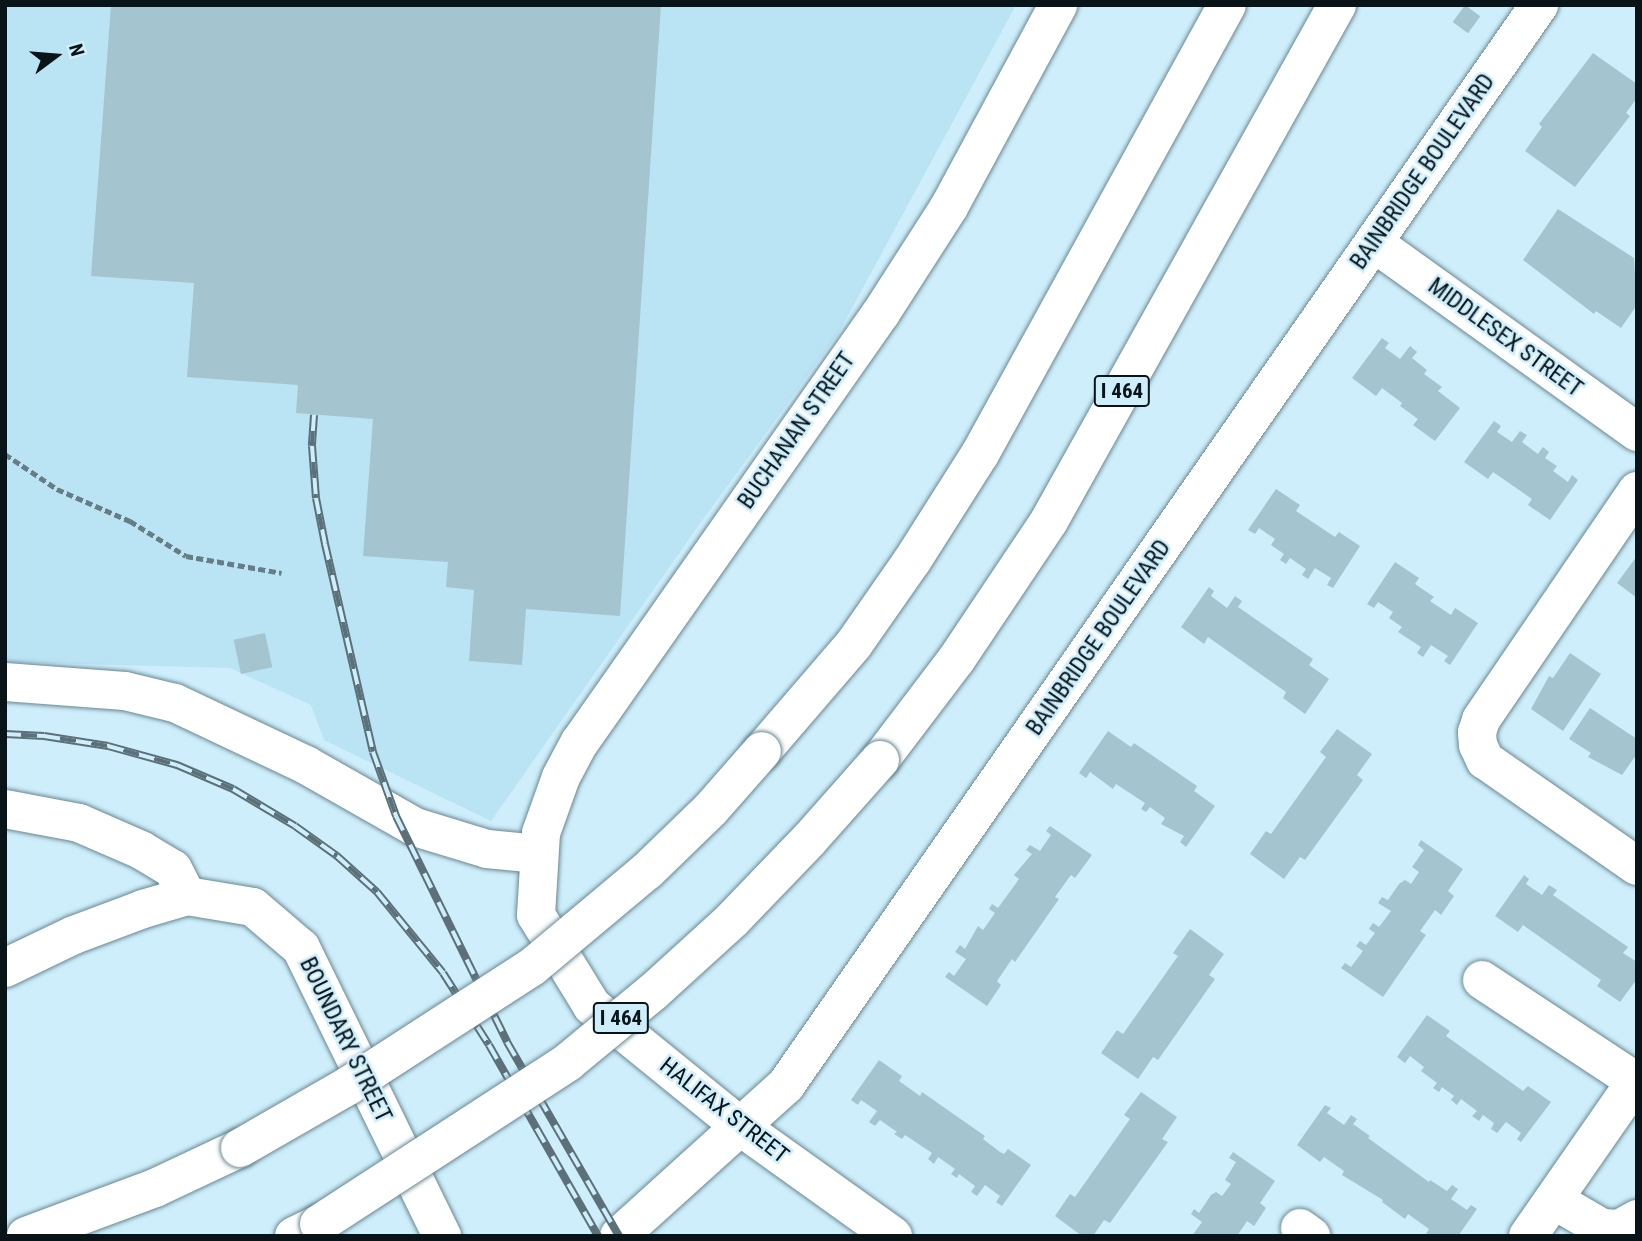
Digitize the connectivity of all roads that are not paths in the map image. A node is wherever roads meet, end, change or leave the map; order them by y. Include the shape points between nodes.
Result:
1 (1058, 5) edge
2 (1227, 5) edge
3 (1337, 5) edge
4 (1539, 5) edge
5 (1374, 243) junction
6 (1637, 432) edge
7 (1637, 491) edge
8 (5, 682) edge
9 (5, 809) edge
10 (539, 854) junction
11 (1637, 866) edge
12 (187, 896) junction
13 (5, 968) edge
14 (1482, 980) dead end
15 (1636, 1080) edge
16 (741, 1127) junction
17 (1554, 1200) junction
18 (1637, 1219) edge
19 (306, 1230) edge
20 (26, 1236) edge
21 (442, 1236) edge
22 (619, 1236) edge
23 (893, 1236) edge
24 (1528, 1236) edge

1 - 10 main road, BUCHANAN STREET via 949,207 881,313 580,742 561,777 541,833
2 - 20 main road, bridge via 980,454 912,561 854,644 711,809 647,872 532,967 348,1086 240,1148 155,1188
3 - 19 main road, I 464, bridge via 1049,521 956,660 880,760 741,910 653,992 568,1062
4 - 5 main road, BAINBRIDGE BOULEVARD
5 - 6 main road, MIDDLESEX STREET
5 - 16 main road, BAINBRIDGE BOULEVARD via 802,1063 786,1085
7 - 11 main road via 1481,720 1478,746 1485,760
8 - 10 main road via 125,691 175,703 306,765 415,827 487,849
9 - 12 main road via 79,823 141,850 173,869
10 - 16 main road, HALIFAX STREET via 536,915 592,1006
12 - 13 main road, BOUNDARY STREET via 74,935
12 - 21 main road, BOUNDARY STREET via 253,907 301,948
14 - 15 main road
15 - 17 main road
16 - 22 main road, BAINBRIDGE BOULEVARD
16 - 23 main road, HALIFAX STREET
17 - 18 main road via 1602,1228 1619,1229
17 - 24 main road

